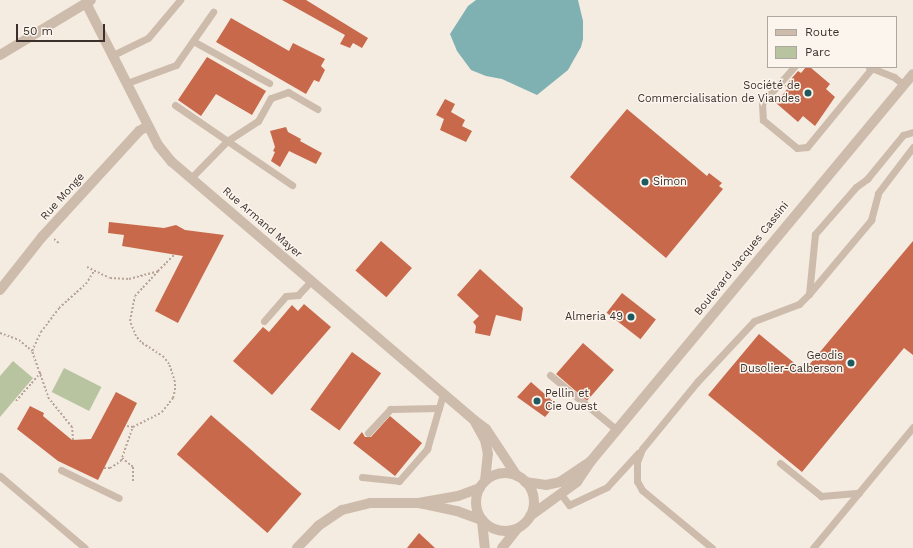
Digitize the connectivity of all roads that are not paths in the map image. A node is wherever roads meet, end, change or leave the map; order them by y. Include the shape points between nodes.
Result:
1 (180, 0) edge
2 (89, 2) edge
3 (213, 12) dead end
4 (193, 41) junction
5 (0, 55) edge
6 (113, 55) junction
7 (793, 68) edge
8 (869, 68) edge
9 (913, 74) edge
10 (127, 83) junction
11 (269, 83) dead end
12 (904, 85) junction
13 (175, 105) dead end
14 (317, 109) dead end
15 (148, 126) junction
16 (913, 132) edge
17 (227, 141) junction
18 (913, 147) edge
19 (191, 178) junction
20 (292, 185) dead end
21 (311, 281) junction
22 (0, 290) edge
23 (809, 294) junction
24 (264, 321) dead end
25 (550, 375) dead end
26 (443, 394) junction
27 (439, 408) junction
28 (474, 420) junction
29 (913, 427) edge
30 (617, 430) junction
31 (368, 433) dead end
32 (642, 449) junction
33 (591, 461) junction
34 (780, 463) dead end
35 (61, 470) dead end
36 (0, 476) edge
37 (362, 477) dead end
38 (521, 479) junction
39 (482, 484) junction
40 (560, 493) junction
41 (859, 493) junction
42 (119, 498) dead end
43 (419, 503) junction
44 (530, 516) junction
45 (482, 520) junction
46 (517, 529) junction
47 (85, 548) edge
48 (297, 548) edge
49 (485, 548) edge
50 (502, 548) edge
51 (712, 548) edge
52 (813, 548) edge

1 - 6 lane via 148,38
2 - 5 street
2 - 6 street, Rue Armand Mayer
3 - 4 lane
4 - 10 lane via 176,65
4 - 11 lane
6 - 10 street, Rue Armand Mayer
7 - 8 lane via 762,103 763,120 797,148 806,147
8 - 12 lane via 894,77
9 - 12 street, Boulevard Jacques Cassini
10 - 15 street, Rue Armand Mayer
12 - 30 street, Boulevard Jacques Cassini
13 - 17 lane
14 - 17 lane via 288,92 271,98 258,121
15 - 19 street, Rue Armand Mayer via 158,145 172,162
15 - 22 street, Rue Monge via 139,131 42,237
16 - 23 lane via 903,135 867,179 856,187 815,234
17 - 19 lane
17 - 20 lane
18 - 23 lane via 878,193 871,220
19 - 21 street, Rue Armand Mayer
21 - 24 lane via 298,295 286,296
21 - 26 street, Rue Armand Mayer
23 - 32 lane via 799,304 754,321 697,382
25 - 30 lane
26 - 27 lane
26 - 28 street, Rue Armand Mayer
27 - 31 lane via 390,410
27 - 37 lane via 427,449 399,481
28 - 38 street, Rue Armand Mayer via 486,429
28 - 39 street, Rue Armand Mayer via 488,454
29 - 41 lane
30 - 33 street, Boulevard Jacques Cassini
32 - 40 lane via 607,487 568,505
32 - 51 lane via 636,462 637,481 642,490
33 - 38 street, Boulevard Jacques Cassini via 560,482 546,485
33 - 40 street, Boulevard Jacques Cassini via 577,482
34 - 41 lane via 821,496
35 - 42 lane
36 - 47 lane
38 - 39 street via 500,474
38 - 44 street via 533,498
39 - 43 street via 458,496
39 - 45 street via 476,503
40 - 44 street, Boulevard Jacques Cassini
41 - 52 lane
43 - 45 street via 457,511
43 - 48 street via 370,503 342,510 318,526
44 - 46 street
45 - 46 street via 498,531
45 - 49 street
46 - 50 street

